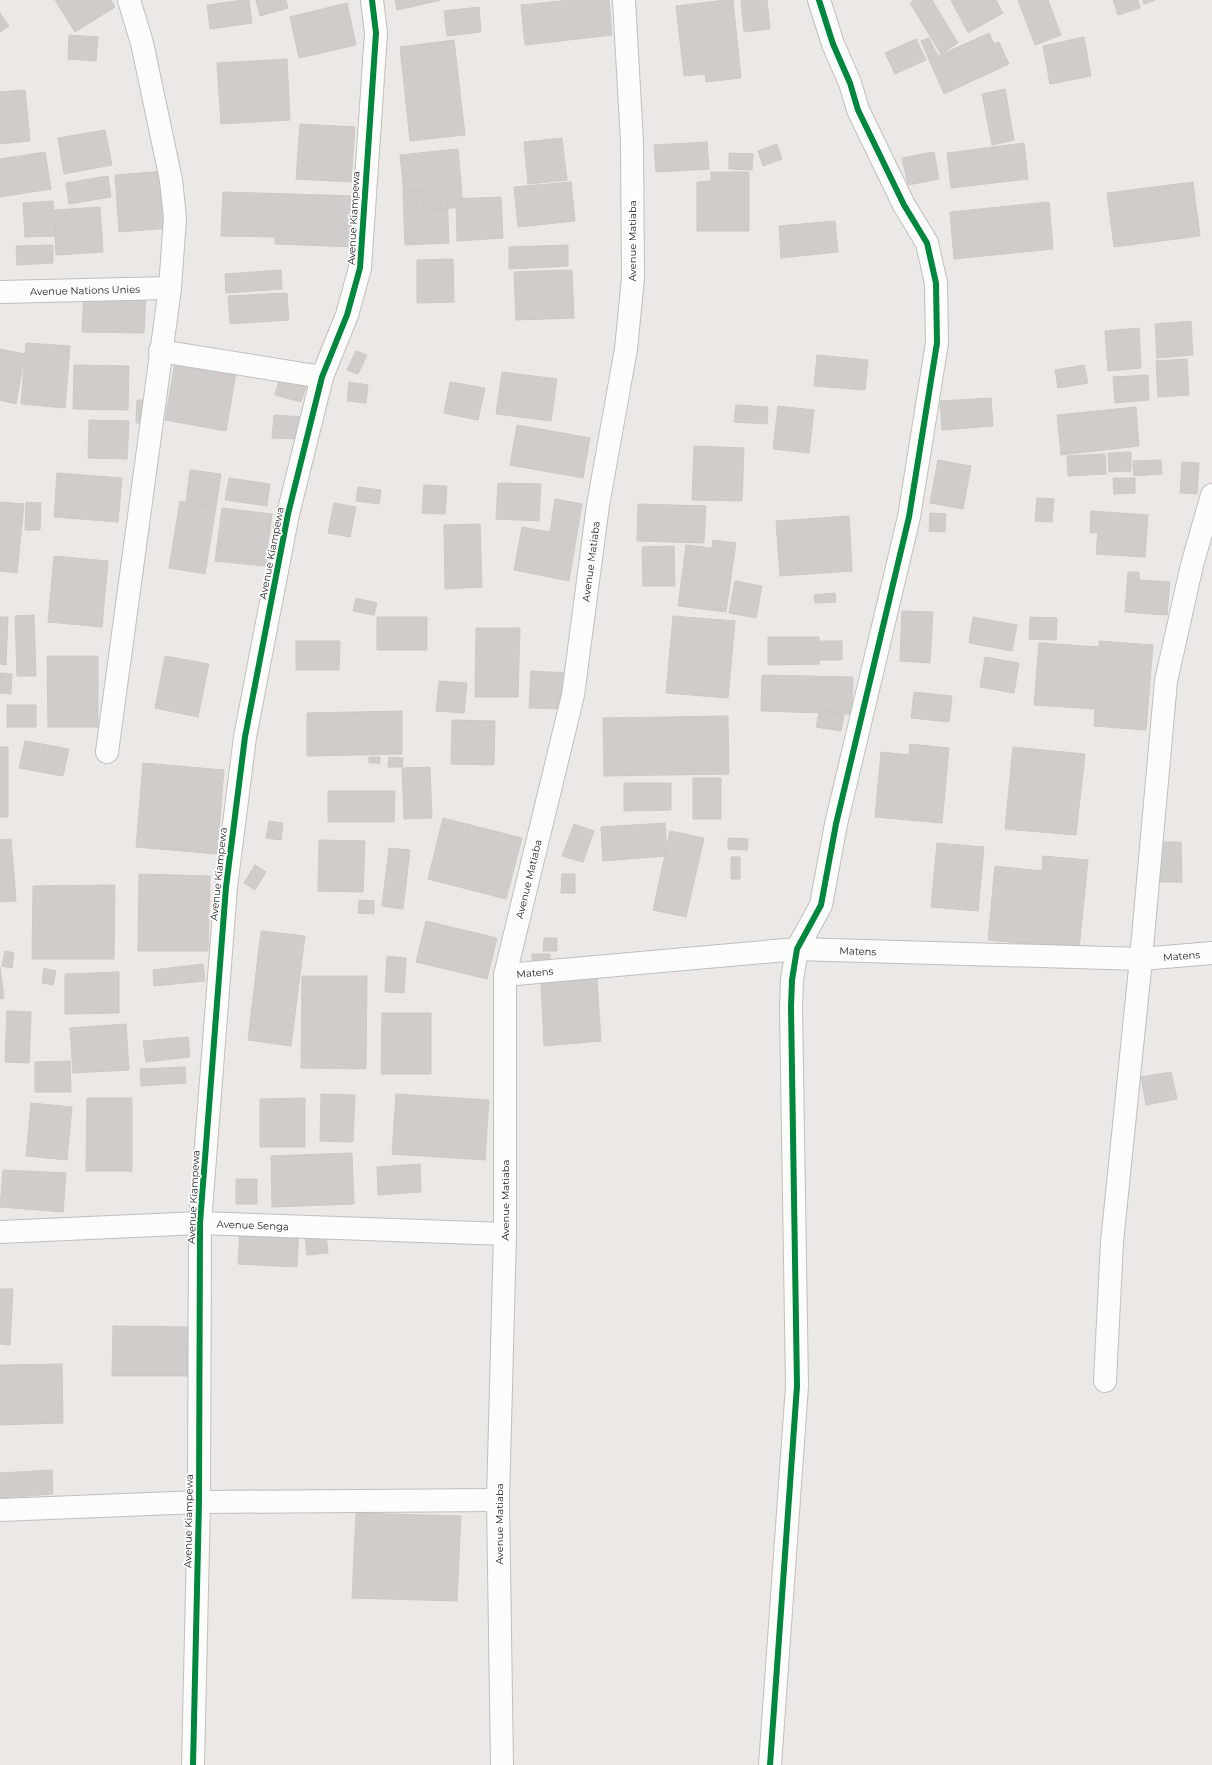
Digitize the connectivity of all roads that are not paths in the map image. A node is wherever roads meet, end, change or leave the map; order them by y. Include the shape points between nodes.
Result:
1 (129, 0) edge
2 (372, 0) edge
3 (624, 0) edge
4 (819, 0) edge
5 (170, 288) junction
6 (0, 292) edge
7 (160, 351) junction
8 (322, 377) junction
9 (1212, 495) edge
10 (107, 752) dead end
11 (797, 949) junction
12 (1212, 953) edge
13 (1141, 959) junction
14 (505, 975) junction
15 (200, 1223) junction
16 (0, 1232) edge
17 (505, 1234) junction
18 (1105, 1381) dead end
19 (498, 1500) junction
20 (199, 1502) junction
21 (0, 1510) edge
22 (193, 1765) edge
23 (502, 1765) edge
24 (770, 1765) edge

1 - 5 street via 142,43 172,180 175,218
2 - 8 street, Avenue Kiampewa via 376,32 360,268 347,315
3 - 14 street, Avenue Matiaba via 633,195 633,278 626,349 598,505 573,695
4 - 11 street via 858,110 904,205 926,243 936,283 937,343 909,517 836,824 821,905
5 - 6 street, Avenue Nations Unies
5 - 7 street
7 - 8 street
7 - 10 street
8 - 15 street, Avenue Kiampewa via 288,514 246,737 226,887
9 - 13 street via 1192,565 1166,681
11 - 13 street, Matens
11 - 14 street, Matens
11 - 24 street via 791,1007 797,1386
12 - 13 street, Matens
13 - 18 street via 1112,1242
14 - 17 street, Avenue Matiaba
15 - 16 street, Avenue Senga
15 - 17 street, Avenue Senga
15 - 20 street, Avenue Kiampewa
17 - 19 street, Avenue Matiaba
19 - 20 street
19 - 23 street, Avenue Matiaba
20 - 21 street
20 - 22 street, Avenue Kiampewa

